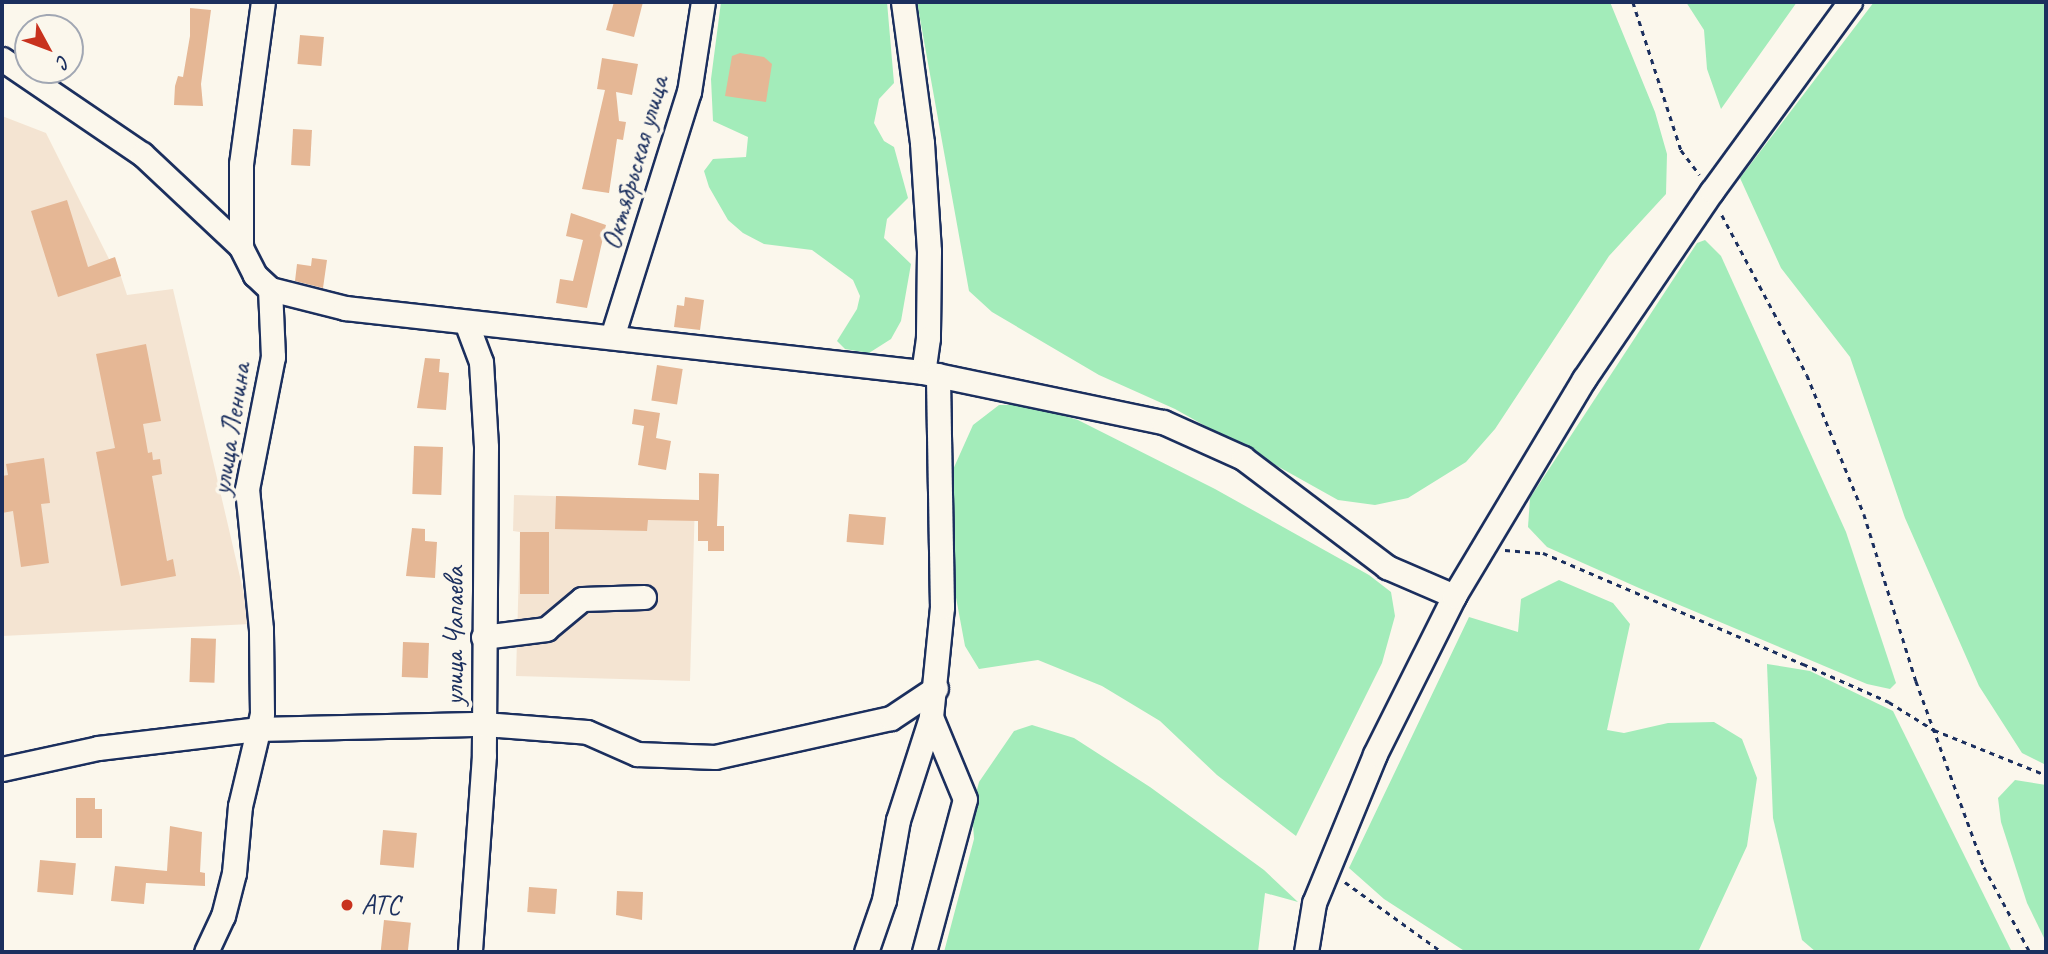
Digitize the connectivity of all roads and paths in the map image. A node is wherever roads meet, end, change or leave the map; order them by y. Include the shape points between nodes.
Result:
1 (263, 2) edge
2 (703, 2) edge
3 (903, 2) edge
4 (1633, 2) edge
5 (1850, 2) edge
6 (2, 59) edge
7 (1712, 191) junction
8 (241, 247) junction
9 (271, 289) junction
10 (466, 322) junction
11 (612, 337) junction
12 (930, 373) junction
13 (1478, 557) junction
14 (1454, 596) junction
15 (644, 597) dead end
16 (483, 637) junction
17 (936, 688) junction
18 (931, 717) junction
19 (484, 723) junction
20 (257, 729) junction
21 (1934, 730) junction
22 (2, 769) edge
23 (2046, 775) edge
24 (1327, 872) junction
25 (206, 952) edge
26 (470, 952) edge
27 (866, 952) edge
28 (924, 952) edge
29 (1306, 952) edge
30 (1442, 952) edge
31 (2030, 952) edge

1 - 8 street via 241,164
2 - 11 street, Октябрьская улица via 689,92
3 - 12 street via 922,143
4 - 7 path via 1681,150
5 - 7 street
6 - 8 street via 142,154
7 - 13 street via 1584,379
7 - 21 path via 1807,375 1864,514
8 - 9 street via 255,275
9 - 10 street via 345,308
9 - 20 street, улица Ленина via 273,357 247,489 261,629 262,714
10 - 11 street
10 - 16 street, улица Чапаева via 481,362 486,447
11 - 12 street
12 - 14 street via 1164,422 1243,458 1387,567
12 - 17 street via 942,607
13 - 14 street
13 - 21 path via 1511,549 1543,553 1889,702
14 - 24 street via 1375,754
15 - 16 street via 582,599 546,629
16 - 19 street, улица Чапаева
17 - 18 street
17 - 19 street via 891,718 715,757 637,754 587,732
18 - 27 street via 898,820 884,900
18 - 28 street via 965,799
19 - 20 street
19 - 26 street, улица Чапаева
20 - 22 street via 97,748
20 - 25 street, улица Ленина via 240,806 231,884 223,916
21 - 23 path
21 - 31 path via 1984,867
24 - 29 street via 1314,903
24 - 30 path via 1365,893

